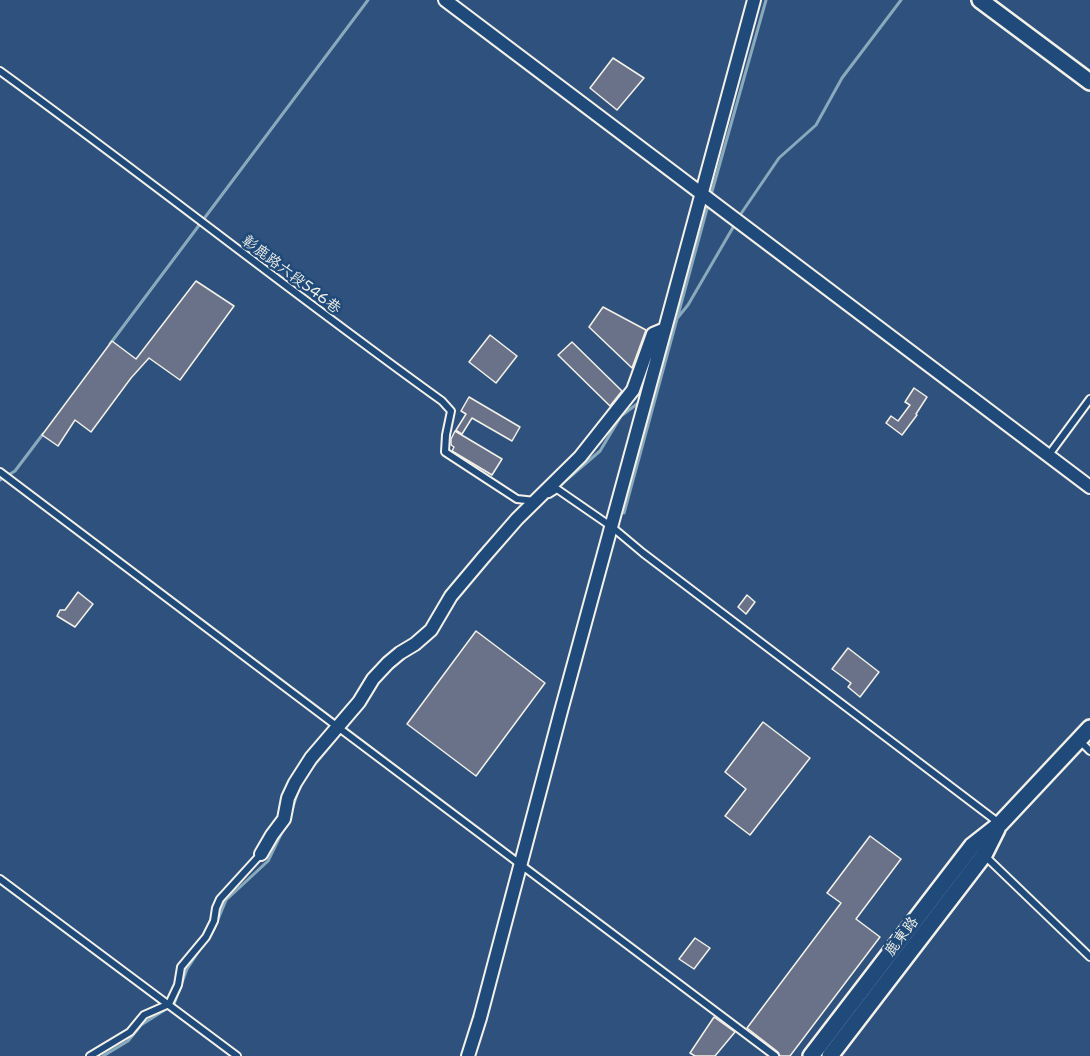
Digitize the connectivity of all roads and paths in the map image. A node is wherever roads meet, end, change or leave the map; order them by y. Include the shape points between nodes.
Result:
1 (445, 0) edge
2 (754, 0) edge
3 (980, 0) edge
4 (0, 71) edge
5 (1090, 82) edge
6 (702, 194) junction
7 (665, 329) junction
8 (1090, 399) edge
9 (1048, 456) junction
10 (0, 472) edge
11 (1090, 487) edge
12 (535, 501) junction
13 (612, 527) junction
14 (339, 727) junction
15 (1090, 728) edge
16 (1078, 739) junction
17 (1090, 751) edge
18 (1000, 824) junction
19 (261, 854) joint
20 (984, 855) junction
21 (520, 867) junction
22 (0, 879) edge
23 (1090, 957) edge
24 (169, 1004) junction
25 (90, 1056) edge
26 (237, 1056) edge
27 (468, 1056) edge
28 (775, 1056) edge
29 (811, 1056) edge
30 (830, 1056) edge

1 - 6 street
2 - 6 street
3 - 5 street
4 - 12 lane, 彰鹿路六段546巷 via 442,401 451,411 445,452 517,499
6 - 7 street
6 - 9 street
7 - 12 street via 653,334 633,390 580,457
7 - 13 street
8 - 9 lane
9 - 11 street
10 - 14 lane
12 - 13 lane via 557,489
12 - 14 street via 451,596 431,630 388,663
13 - 18 lane
13 - 21 street
14 - 19 street via 295,783 284,819
14 - 21 lane
15 - 16 street, 鹿東路
16 - 17 lane
16 - 18 street, 鹿東路
18 - 20 street, 鹿東路
18 - 29 street, 鹿東路 via 972,846
19 - 24 lane via 220,899 206,937 181,967
20 - 23 lane
20 - 30 street, 鹿東路
21 - 27 street
21 - 28 lane
22 - 24 lane
24 - 25 lane via 144,1015 130,1032
24 - 26 lane

